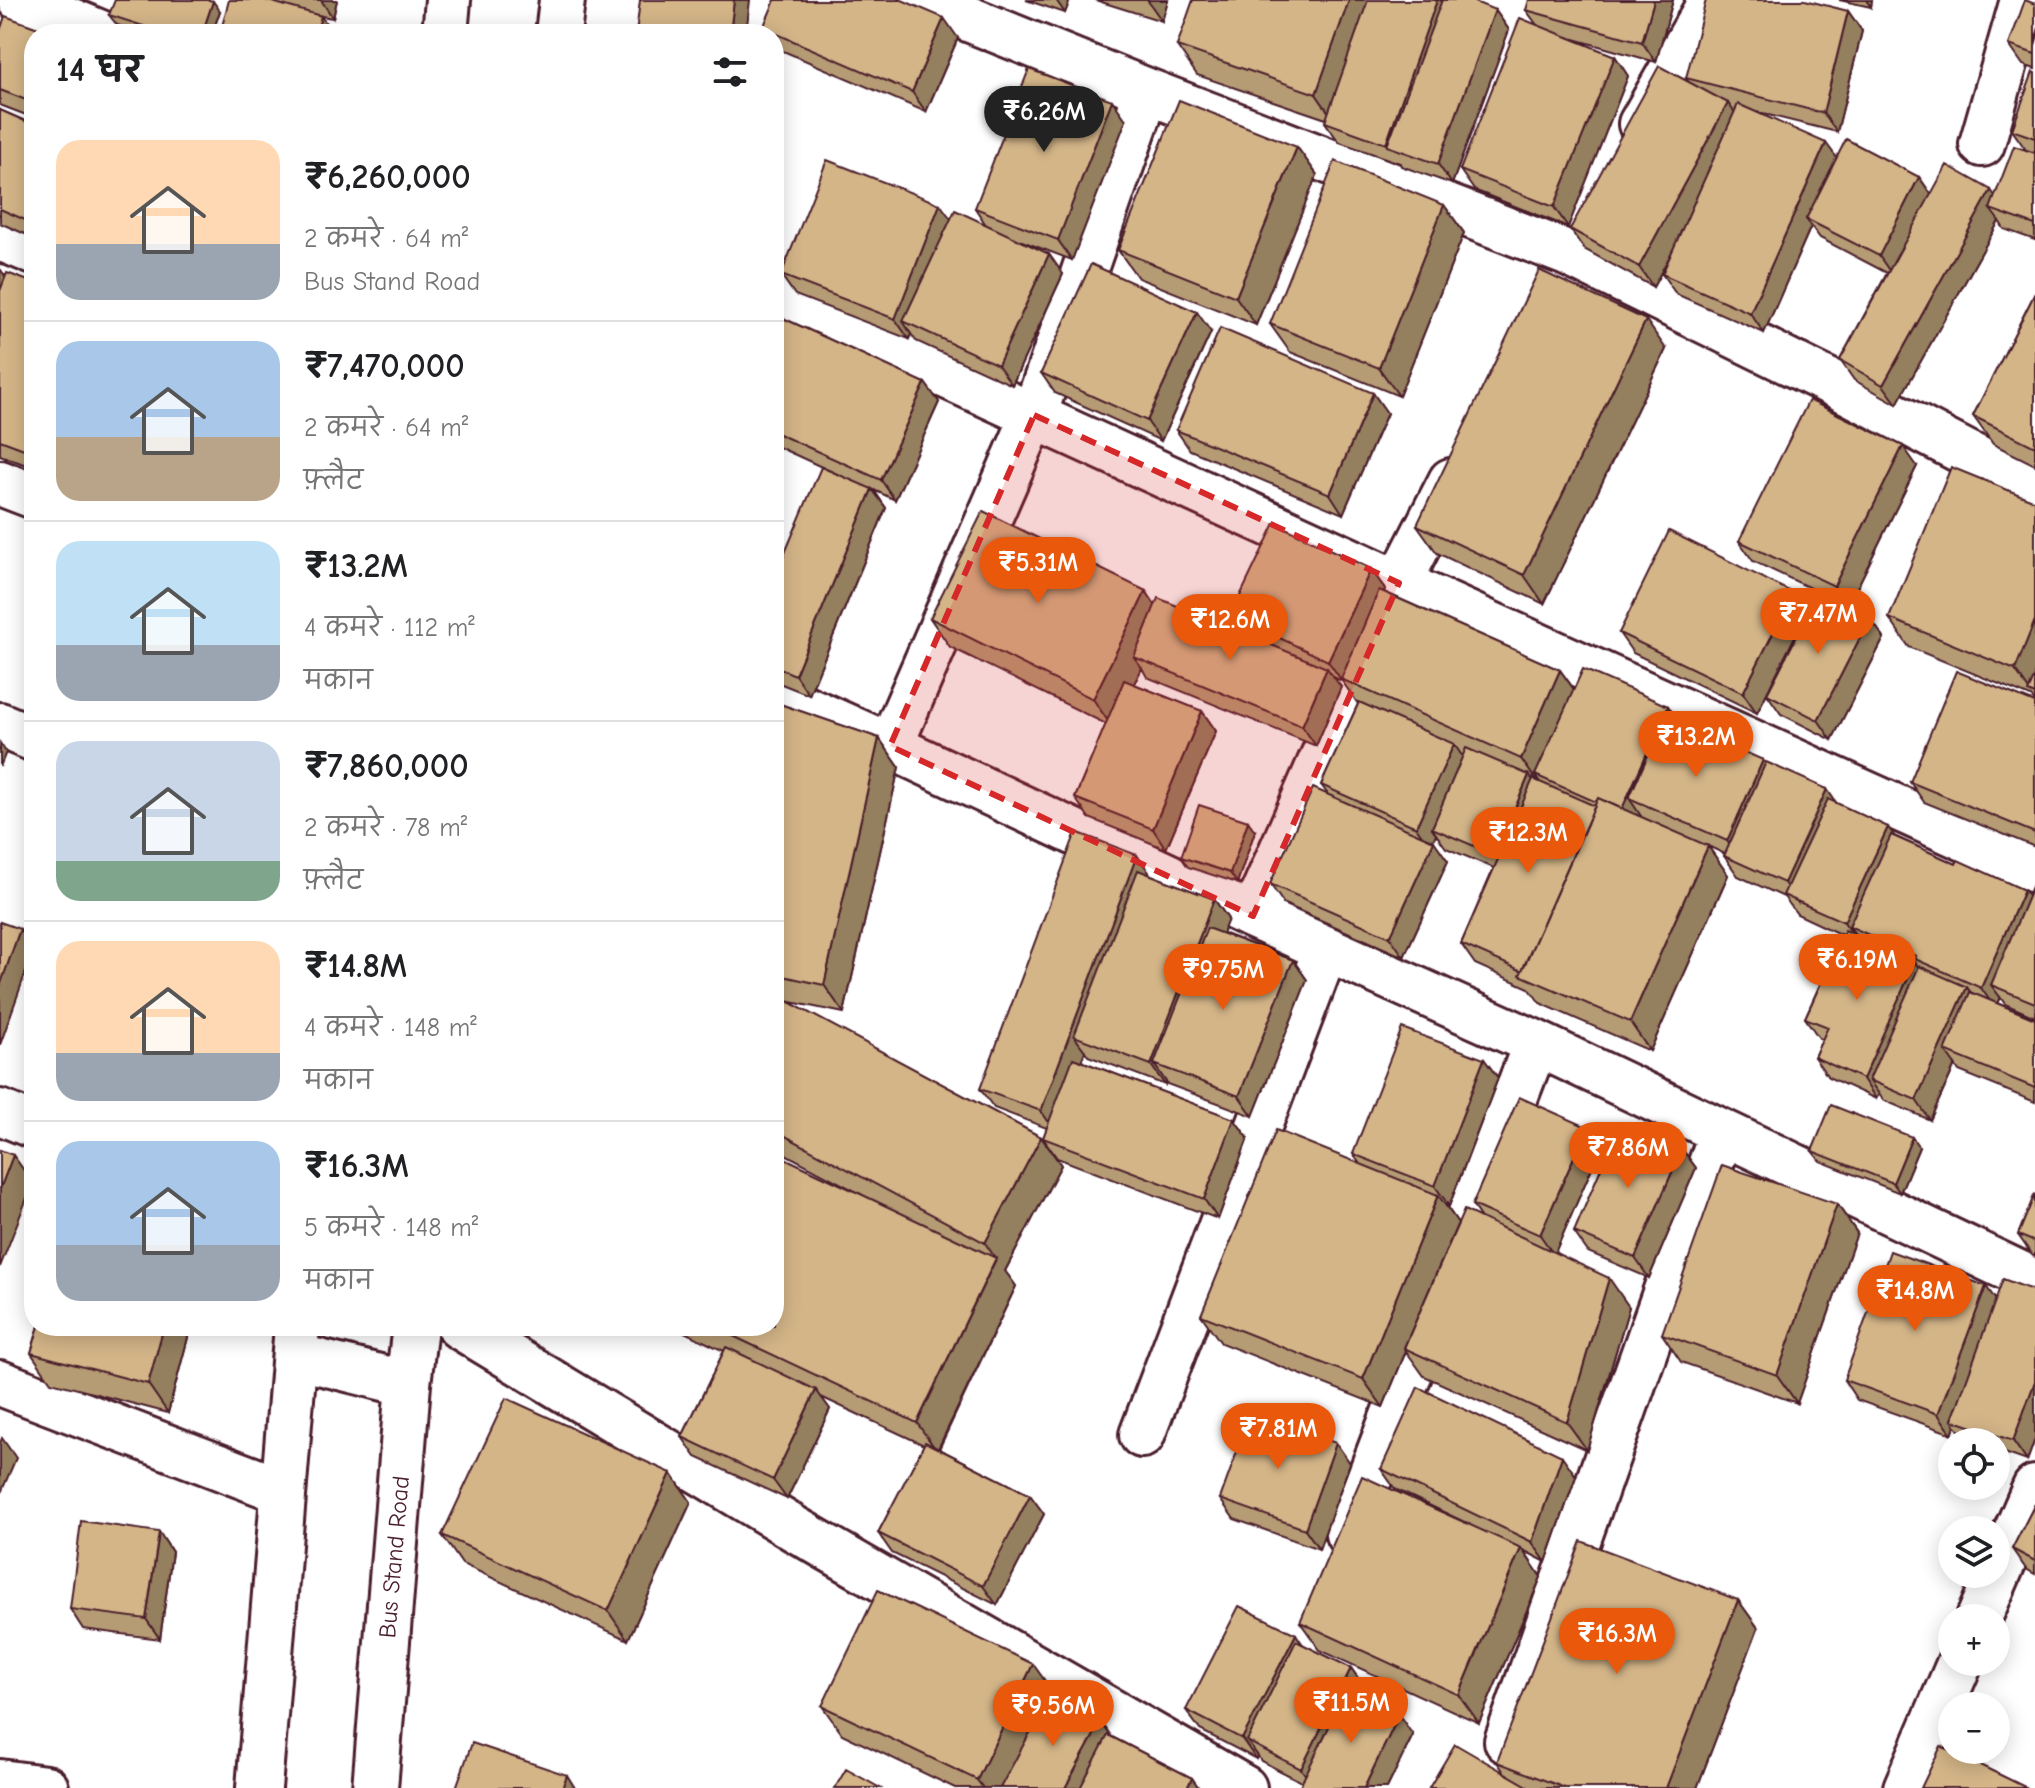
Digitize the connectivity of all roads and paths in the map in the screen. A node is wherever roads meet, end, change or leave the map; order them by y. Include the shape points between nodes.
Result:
1 (21, 0) edge
2 (448, 0) edge
3 (562, 0) edge
4 (922, 0) edge
5 (1709, 0) edge
6 (2023, 0) edge
7 (79, 24) edge
8 (446, 24) edge
9 (559, 24) edge
10 (1147, 91) junction
11 (1982, 144) dead end
12 (1621, 159) edge
13 (1590, 213) edge
14 (0, 238) edge
15 (24, 248) edge
16 (1560, 267) junction
17 (784, 302) edge
18 (1034, 415) junction
19 (1469, 446) edge
20 (0, 483) edge
21 (2035, 489) edge
22 (24, 492) edge
23 (1399, 583) junction
24 (784, 698) edge
25 (0, 725) edge
26 (24, 735) edge
27 (890, 746) junction
28 (2035, 870) edge
29 (1253, 916) junction
30 (1326, 949) junction
31 (1536, 1043) junction
32 (0, 1112) edge
33 (24, 1122) edge
34 (1722, 1132) junction
35 (2035, 1281) edge
36 (414, 1336) edge
37 (476, 1336) edge
38 (296, 1341) edge
39 (0, 1383) edge
40 (408, 1384) junction
41 (1142, 1435) dead end
42 (2035, 1488) edge
43 (282, 1491) junction
44 (1334, 1570) edge
45 (1985, 1604) edge
46 (1954, 1676) edge
47 (1506, 1742) edge
48 (0, 1782) edge
49 (46, 1788) edge
50 (259, 1788) edge
51 (375, 1788) edge
52 (1244, 1788) edge
53 (1906, 1788) edge

1 - 7 street
2 - 8 street
3 - 9 street
4 - 10 street
5 - 12 street
6 - 11 street
10 - 16 street
10 - 18 street
13 - 16 street
14 - 15 street
16 - 21 street via 1834,384
17 - 18 street
18 - 23 street
18 - 27 street
19 - 23 street
20 - 22 street
23 - 28 street
23 - 29 street
24 - 27 street
25 - 26 street
27 - 29 street
29 - 30 street
30 - 31 street
30 - 41 street
31 - 34 street
31 - 44 street
32 - 33 street
34 - 35 street
34 - 47 street
36 - 40 street, Bus Stand Road
37 - 52 street via 795,1529
38 - 40 street
38 - 43 street
39 - 43 street
40 - 51 street, Bus Stand Road
42 - 45 street
43 - 50 street
46 - 53 street
48 - 49 street

